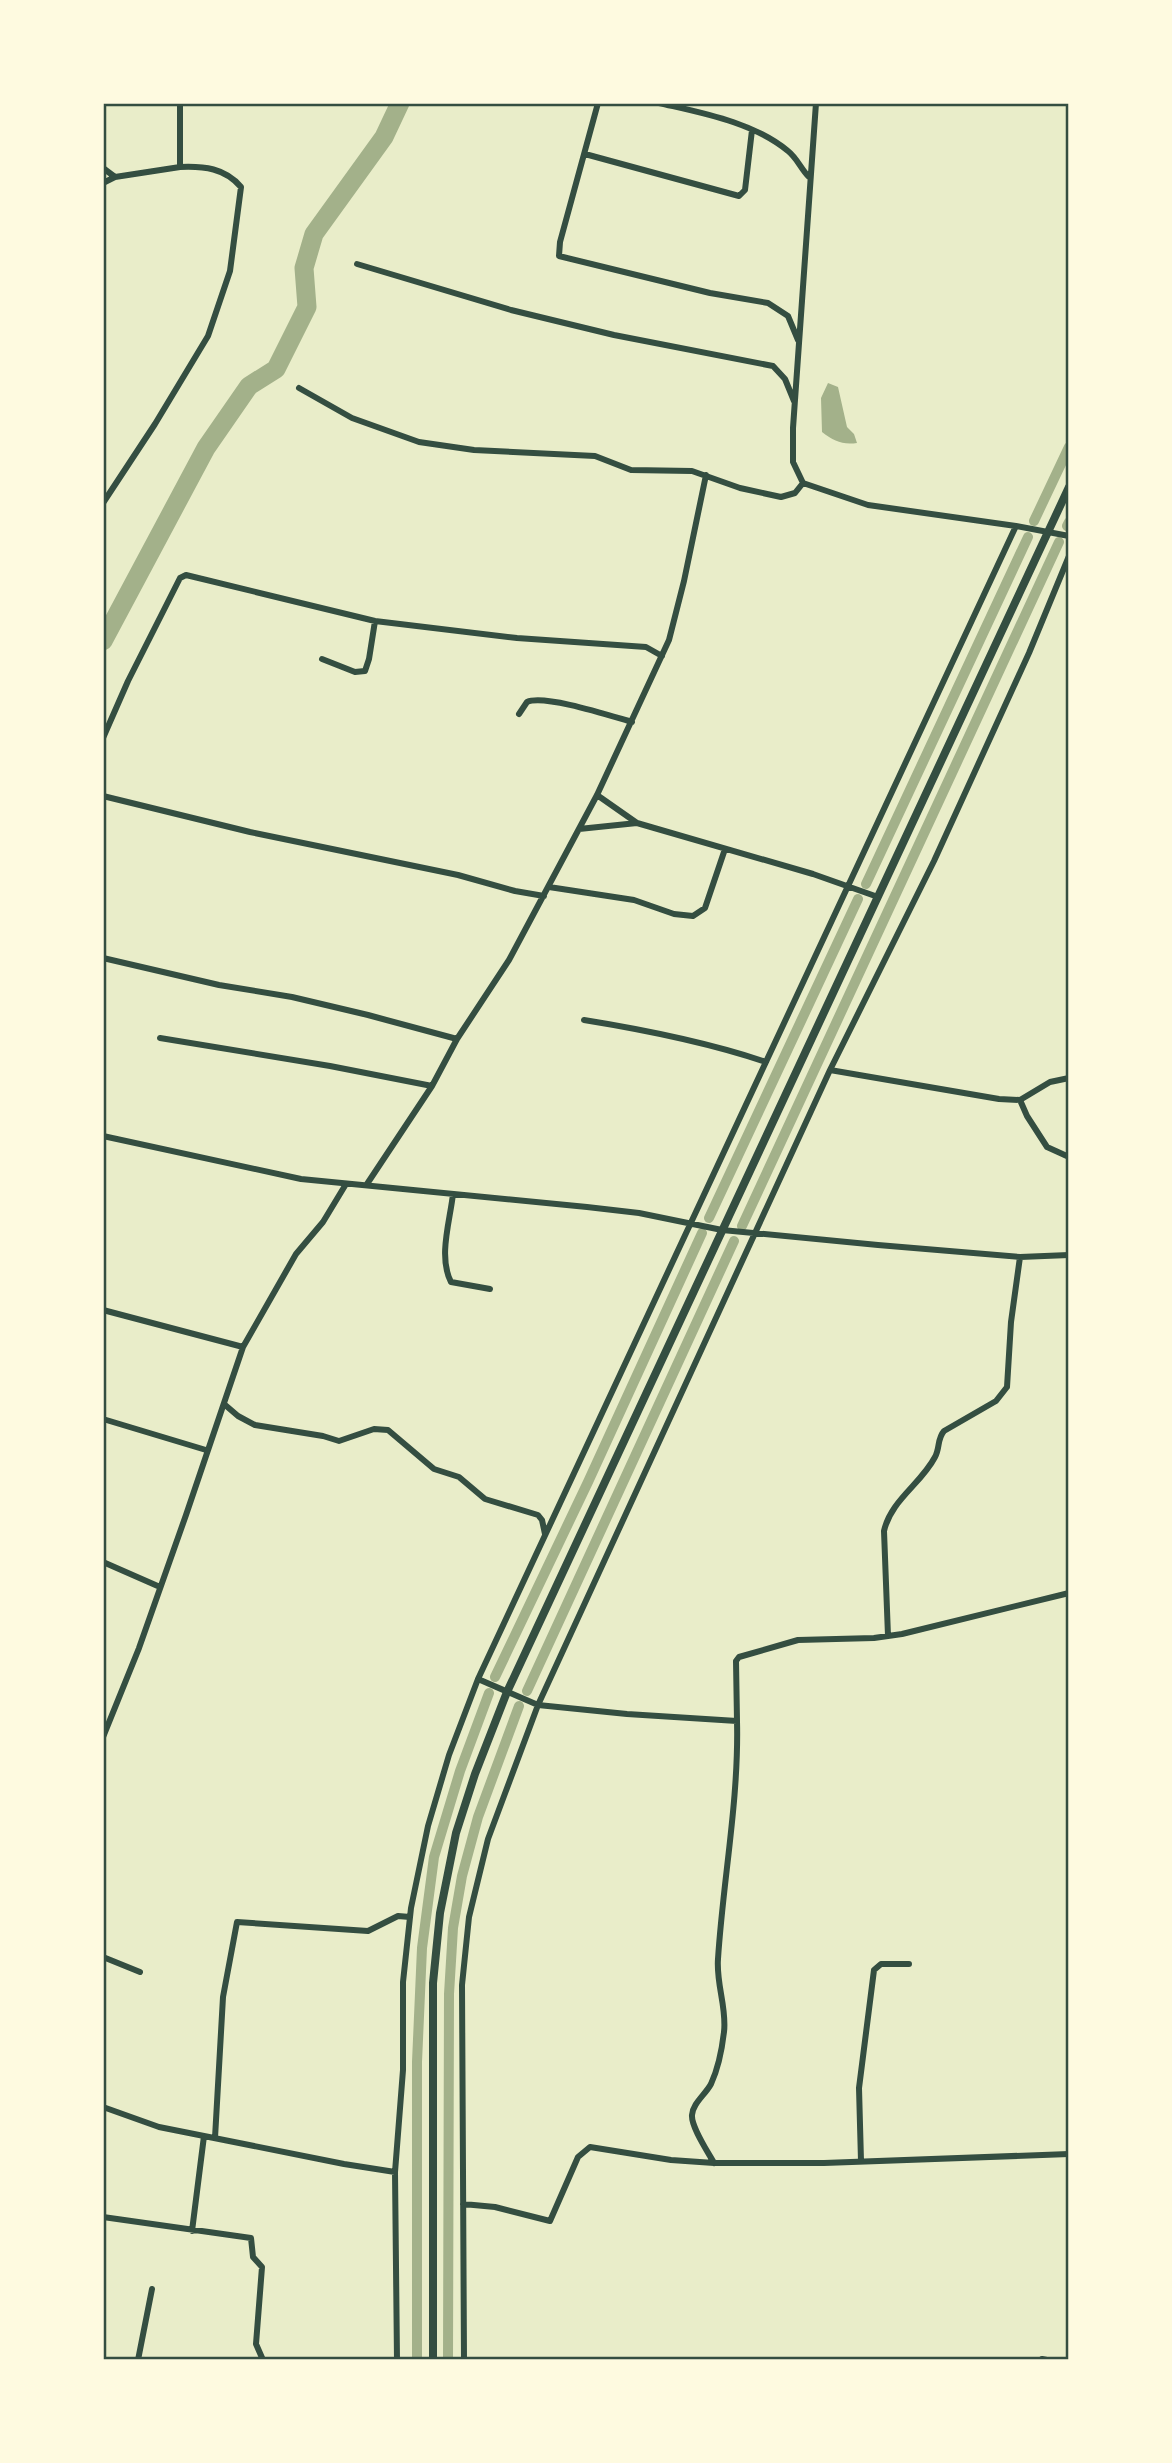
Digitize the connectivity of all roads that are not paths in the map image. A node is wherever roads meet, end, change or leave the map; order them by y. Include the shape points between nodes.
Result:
1 (180, 103) edge
2 (598, 103) edge
3 (659, 103) edge
4 (816, 103) edge
5 (752, 130) junction
6 (584, 154) junction
7 (180, 167) junction
8 (103, 168) edge
9 (114, 177) junction
10 (809, 177) junction
11 (103, 183) edge
12 (357, 264) dead end
13 (799, 345) junction
14 (299, 388) dead end
15 (794, 402) junction
16 (706, 475) junction
17 (803, 483) junction
18 (1069, 487) edge
19 (103, 503) edge
20 (1016, 526) junction
21 (1048, 532) junction
22 (1069, 536) edge
23 (1069, 556) edge
24 (375, 621) junction
25 (662, 656) junction
26 (323, 659) dead end
27 (519, 714) dead end
28 (632, 722) junction
29 (103, 738) edge
30 (597, 795) junction
31 (103, 796) edge
32 (637, 823) junction
33 (579, 830) junction
34 (726, 849) junction
35 (549, 887) junction
36 (848, 887) junction
37 (544, 896) junction
38 (878, 897) junction
39 (103, 958) edge
40 (584, 1020) dead end
41 (160, 1038) dead end
42 (457, 1039) junction
43 (766, 1062) junction
44 (830, 1070) junction
45 (1069, 1078) edge
46 (432, 1086) junction
47 (1020, 1100) junction
48 (103, 1136) edge
49 (1069, 1157) edge
50 (346, 1184) junction
51 (367, 1184) junction
52 (453, 1194) junction
53 (691, 1222) junction
54 (722, 1230) junction
55 (756, 1231) junction
56 (1069, 1255) edge
57 (1020, 1258) junction
58 (490, 1289) dead end
59 (103, 1310) edge
60 (243, 1347) junction
61 (224, 1404) junction
62 (103, 1419) edge
63 (206, 1450) junction
64 (545, 1535) junction
65 (103, 1562) edge
66 (160, 1587) junction
67 (1069, 1593) edge
68 (888, 1636) junction
69 (478, 1679) junction
70 (507, 1692) junction
71 (538, 1704) junction
72 (103, 1712) edge
73 (111, 1716) junction
74 (737, 1721) junction
75 (103, 1737) edge
76 (410, 1917) junction
77 (103, 1957) edge
78 (909, 1964) dead end
79 (140, 1972) dead end
80 (103, 2107) edge
81 (204, 2136) junction
82 (215, 2138) junction
83 (1069, 2154) edge
84 (861, 2161) junction
85 (713, 2164) junction
86 (395, 2172) junction
87 (463, 2204) junction
88 (103, 2217) edge
89 (191, 2231) junction
90 (152, 2289) dead end
91 (138, 2360) edge
92 (263, 2360) edge
93 (397, 2360) edge
94 (433, 2360) edge
95 (464, 2360) edge

1 - 7 street
2 - 6 street
3 - 5 street
4 - 10 street
5 - 6 street via 745,190 739,196
5 - 10 street via 792,154
6 - 13 street via 559,256 768,303 788,316
7 - 9 street
7 - 19 street via 227,173 241,187 230,271 203,345
8 - 9 street
9 - 11 street
10 - 13 street
12 - 15 street via 510,310 773,366 785,379
13 - 15 street
14 - 16 street via 352,418 419,442 474,450 595,456 631,470
15 - 17 street via 793,462
16 - 17 street via 780,497 795,493
16 - 25 street via 684,581
17 - 20 street via 868,505
18 - 21 street
20 - 21 street
20 - 36 street
21 - 22 street
21 - 38 street
23 - 44 street via 934,861
24 - 25 street via 646,647
24 - 26 street via 365,671 355,672
24 - 29 street via 181,576
25 - 28 street
27 - 28 street via 527,702 536,699
28 - 30 street
30 - 32 street
30 - 33 street
31 - 37 street
32 - 33 street
32 - 34 street
33 - 35 street
34 - 35 street via 705,908 693,916 634,900
34 - 36 street
35 - 37 street
36 - 38 street
36 - 43 street
37 - 42 street
38 - 54 street
39 - 42 street via 368,1015
40 - 43 street via 685,1039
41 - 46 street
42 - 46 street
43 - 53 street
44 - 47 street
44 - 55 street
45 - 47 street via 1050,1082
46 - 51 street
47 - 49 street via 1047,1147
48 - 50 street via 301,1179
50 - 51 street
50 - 60 street via 290,1264
51 - 52 street
52 - 53 street
52 - 58 street via 444,1263 447,1275 451,1282
53 - 54 street
53 - 64 street
54 - 55 street
54 - 70 street
55 - 57 street
55 - 71 street
56 - 57 street
57 - 68 street via 1007,1387 996,1401 940,1435 933,1460 886,1523
59 - 60 street
60 - 61 street
61 - 63 street
61 - 64 street via 255,1425 340,1441 374,1429 388,1430 434,1469 458,1477 485,1499 538,1515
62 - 63 street
63 - 66 street
64 - 69 street
65 - 66 street
66 - 73 street
67 - 68 street
68 - 74 street via 799,1640 739,1657
69 - 70 street
69 - 76 street via 428,1826
70 - 71 street
70 - 94 street via 456,1833 440,1913 433,1983
71 - 74 street
71 - 87 street via 488,1839 469,1917 462,1985
72 - 73 street
73 - 75 street
74 - 85 street via 717,1962 724,2032 714,2077 692,2114
76 - 82 street via 398,1916 368,1931 237,1922 222,2010
76 - 86 street
77 - 79 street
78 - 84 street via 881,1964 874,1970 859,2088
80 - 81 street via 149,2124
81 - 82 street
81 - 89 street
82 - 86 street
83 - 84 street
84 - 85 street
85 - 87 street via 590,2147 578,2157 550,2221
86 - 93 street
87 - 95 street
88 - 89 street
89 - 92 street via 251,2238 253,2257 262,2267 256,2344
90 - 91 street

